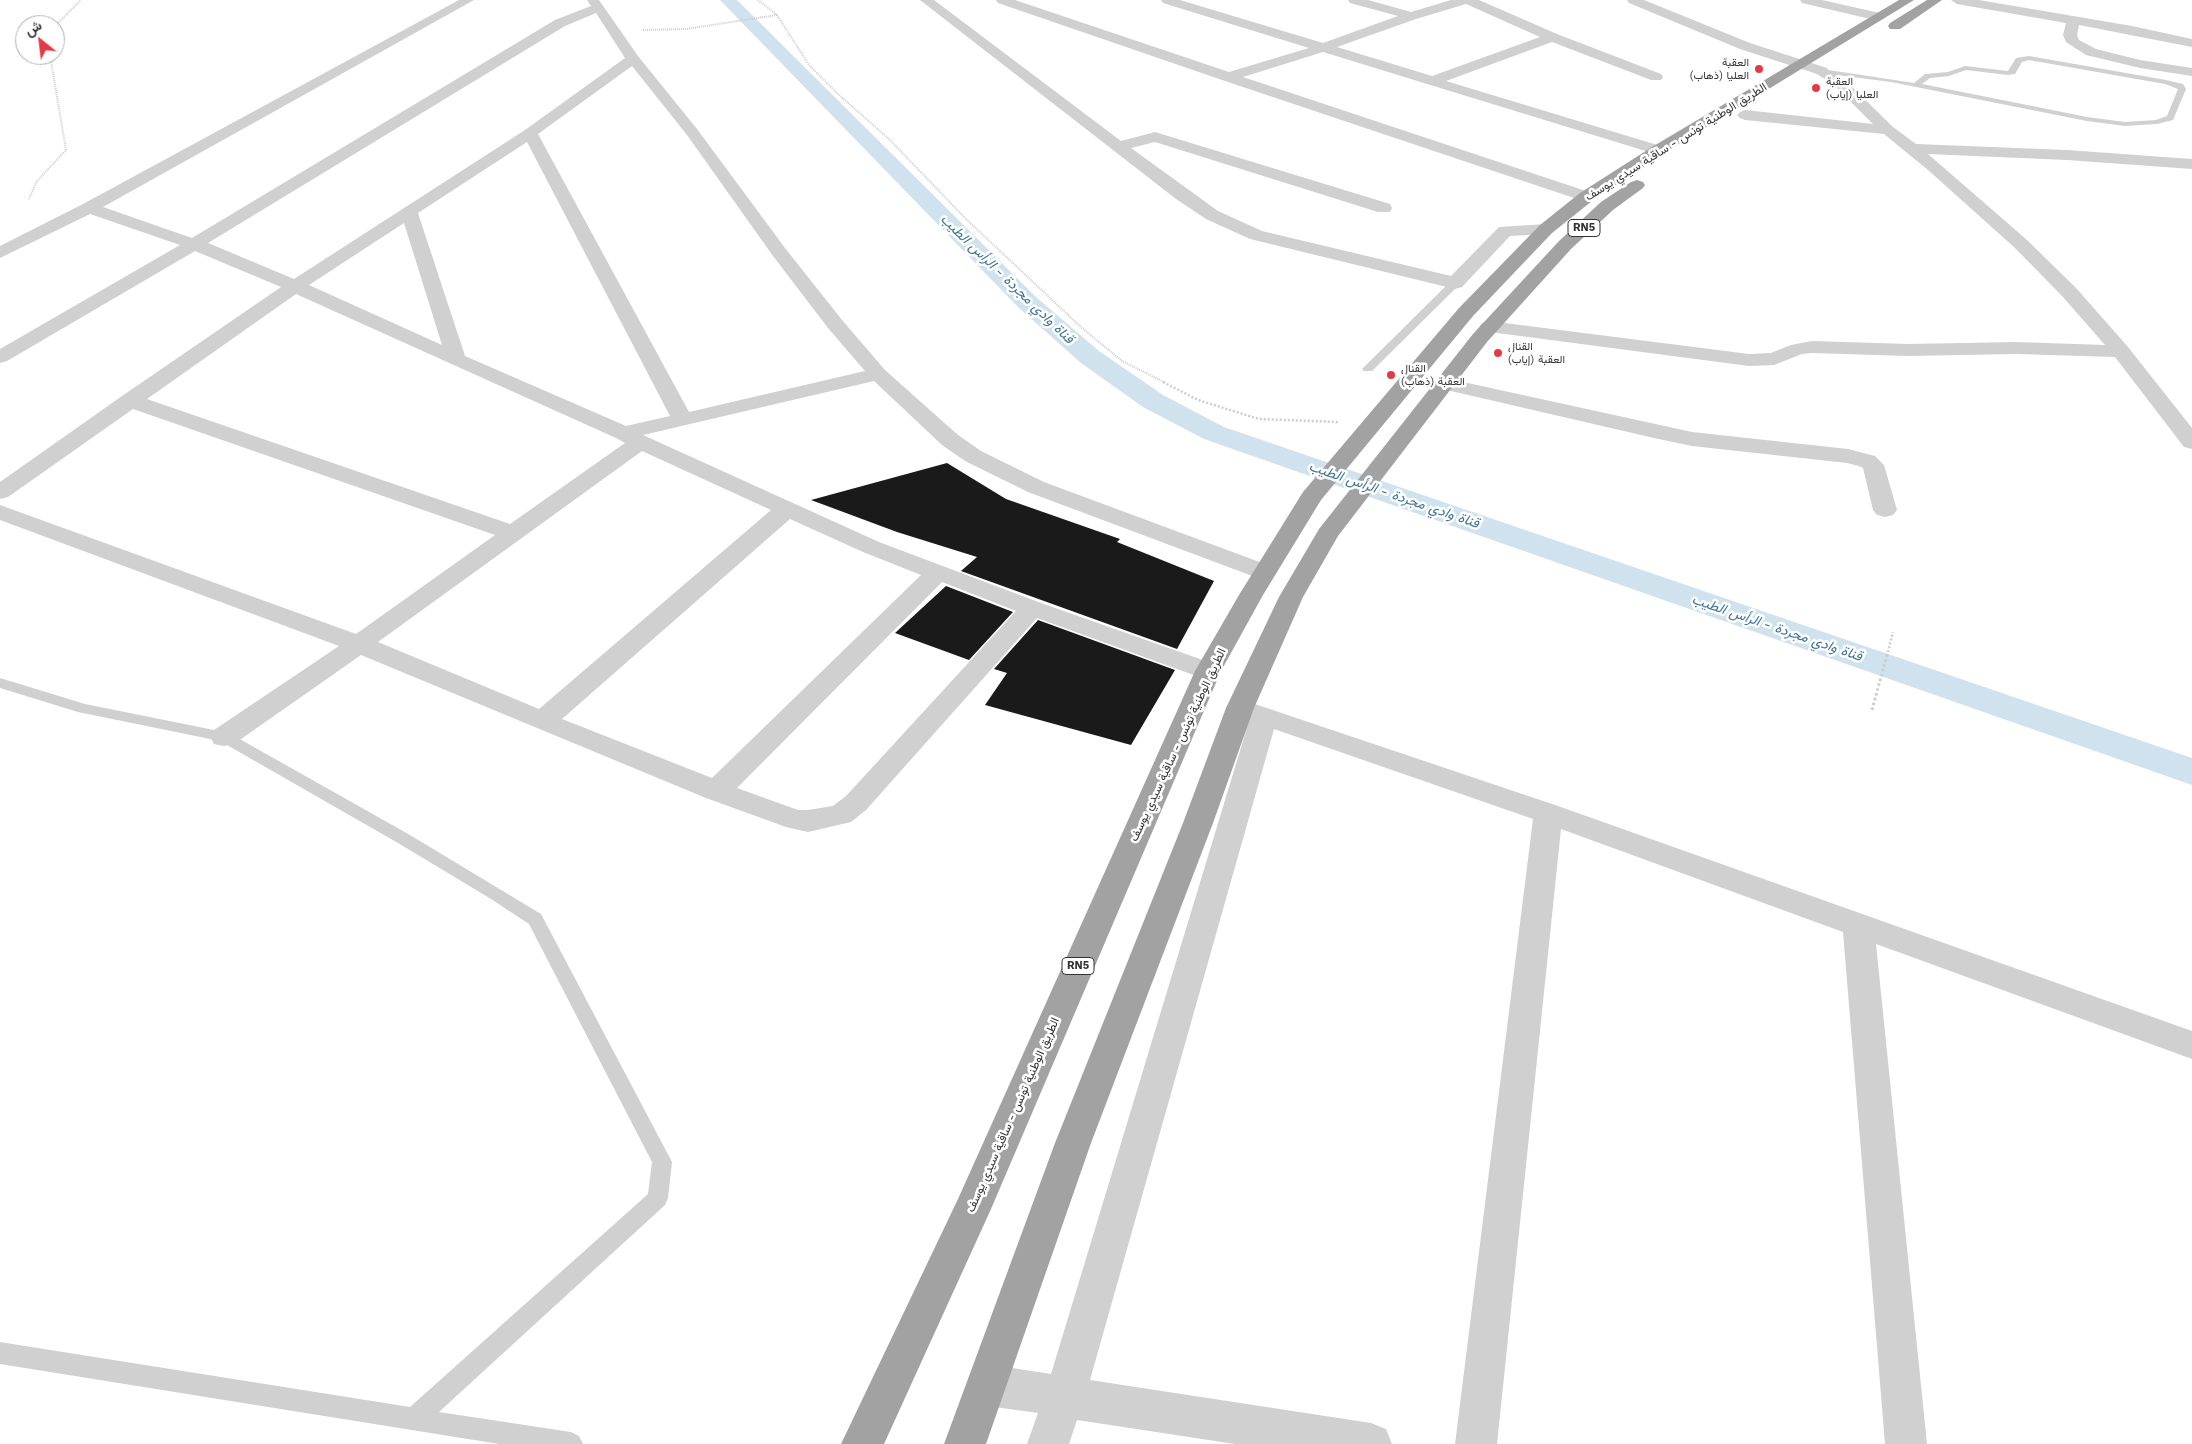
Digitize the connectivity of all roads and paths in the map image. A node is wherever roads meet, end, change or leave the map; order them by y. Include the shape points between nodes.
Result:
1 (81, 0) edge
2 (468, 0) edge
3 (758, 0) edge
4 (926, 0) edge
5 (1002, 0) edge
6 (1167, 0) edge
7 (1354, 0) edge
8 (1467, 0) edge
9 (1633, 0) edge
10 (1806, 0) edge
11 (1936, 0) edge
12 (1956, 0) edge
13 (1880, 2) dead end
14 (1902, 3) edge
15 (596, 4) edge
16 (777, 15) junction
17 (65, 16) edge
18 (1411, 16) junction
19 (1879, 17) junction
20 (2073, 21) junction
21 (612, 29) junction
22 (1887, 32) dead end
23 (1552, 37) junction
24 (2192, 44) edge
25 (1322, 48) junction
26 (633, 59) junction
27 (1838, 61) dead end
28 (1801, 64) junction
29 (52, 65) edge
30 (1822, 71) junction
31 (2192, 72) edge
32 (1227, 76) junction
33 (1656, 77) dead end
34 (1432, 81) junction
35 (1916, 85) junction
36 (1745, 115) junction
37 (1888, 130) junction
38 (530, 133) junction
39 (1117, 147) junction
40 (1911, 149) junction
41 (1660, 159) junction
42 (2192, 164) edge
43 (1647, 178) dead end
44 (1586, 197) junction
45 (29, 199) dead end
46 (89, 208) junction
47 (1384, 208) dead end
48 (409, 212) junction
49 (1546, 229) junction
50 (194, 244) junction
51 (0, 253) edge
52 (1456, 283) junction
53 (295, 286) junction
54 (1489, 327) junction
55 (2121, 351) junction
56 (0, 358) edge
57 (456, 359) junction
58 (1368, 369) dead end
59 (878, 374) junction
60 (1445, 384) junction
61 (129, 400) junction
62 (682, 419) junction
63 (1367, 429) junction
64 (632, 437) junction
65 (2192, 442) edge
66 (0, 492) edge
67 (787, 510) junction
68 (1885, 510) dead end
69 (0, 512) edge
70 (512, 533) junction
71 (1264, 572) junction
72 (937, 573) junction
73 (1032, 608) junction
74 (1893, 632) dead end
75 (359, 644) junction
76 (1208, 671) junction
77 (0, 683) edge
78 (1872, 710) dead end
79 (1252, 713) junction
80 (542, 721) junction
81 (224, 737) junction
82 (716, 791) junction
83 (1548, 813) junction
84 (1858, 925) junction
85 (2192, 1045) edge
86 (0, 1353) edge
87 (988, 1386) junction
88 (1064, 1398) junction
89 (414, 1419) junction
90 (571, 1444) edge
91 (862, 1444) edge
92 (965, 1444) edge
93 (1048, 1444) edge
94 (1371, 1444) edge
95 (1476, 1444) edge
96 (1906, 1444) edge

1 - 17 path
2 - 46 street
3 - 16 path
4 - 39 street
5 - 32 street
6 - 25 street
7 - 18 street
8 - 18 street
8 - 23 street
9 - 28 street
10 - 19 street
11 - 22 highway
12 - 20 street
13 - 14 street
14 - 19 highway, الطريق الوطنية تونس - ساقية سيدي يوسف / RN5
15 - 21 street
15 - 50 street
16 - 21 path via 678,29
16 - 63 path via 809,65 889,139 966,219 1082,328 1122,360 1198,400 1259,419
18 - 25 street
19 - 28 highway, الطريق الوطنية تونس - ساقية سيدي يوسف / RN5
20 - 24 street
20 - 31 street via 2070,35 2073,42 2091,52
21 - 26 street
23 - 33 street
23 - 34 street
25 - 32 street
25 - 34 street
26 - 38 street
26 - 59 street via 719,167 810,293
27 - 30 highway, الطريق الوطنية تونس - ساقية سيدي يوسف / RN5
28 - 30 street
28 - 41 highway, الطريق الوطنية تونس - ساقية سيدي يوسف / RN5
29 - 45 path via 66,150 36,181
30 - 35 lane
30 - 36 highway, الطريق الوطنية تونس - ساقية سيدي يوسف / RN5
30 - 37 street via 1839,82
32 - 44 street
34 - 41 street
35 - 35 lane via 1928,76 1965,68 2002,74 2012,72 2019,60 2029,58 2166,82 2182,89 2170,118 2125,124
36 - 37 street
36 - 41 highway, الطريق الوطنية تونس - ساقية سيدي يوسف / RN5
37 - 40 street
38 - 48 street
38 - 62 street
39 - 47 street via 1155,136
39 - 52 street via 1182,195 1233,226 1283,243
40 - 42 street
40 - 55 street via 2021,244
41 - 44 highway, الطريق الوطنية تونس - ساقية سيدي يوسف / RN5
43 - 54 highway, الطريق الوطنية تونس - ساقية سيدي يوسف / RN5 via 1607,206 1572,239
44 - 49 highway, الطريق الوطنية تونس - ساقية سيدي يوسف / RN5
46 - 50 street
46 - 51 street
48 - 53 street
48 - 57 street
49 - 52 street via 1505,231
49 - 63 highway, الطريق الوطنية تونس - ساقية سيدي يوسف / RN5 via 1466,312
50 - 53 street
50 - 56 street
52 - 58 lane
53 - 57 street
53 - 61 street
54 - 55 street via 1749,360 1774,359 1812,347
54 - 60 highway, الطريق الوطنية تونس - ساقية سيدي يوسف / RN5
55 - 65 street
57 - 64 street
59 - 62 street
59 - 71 street via 950,440 998,469 1036,487
60 - 68 street via 1663,434 1867,461 1873,465
60 - 79 highway, الطريق الوطنية تونس - ساقية سيدي يوسف / RN5 via 1327,534 1291,596
61 - 66 street
61 - 70 street
62 - 64 street
63 - 71 highway, الطريق الوطنية تونس - ساقية سيدي يوسف / RN5 via 1311,497
64 - 67 street
64 - 70 street
67 - 72 street
67 - 80 street
69 - 75 street
70 - 75 street
71 - 76 highway, الطريق الوطنية تونس - ساقية سيدي يوسف / RN5
72 - 73 street
72 - 82 street
73 - 76 street
73 - 82 street via 856,803 840,815 816,821 796,820
74 - 78 path
75 - 80 street
75 - 81 street
76 - 91 highway, الطريق الوطنية تونس - ساقية سيدي يوسف / RN5 via 972,1210
77 - 81 lane via 83,709
79 - 83 street
79 - 87 highway, الطريق الوطنية تونس - ساقية سيدي يوسف / RN5 via 1191,842 1073,1143
79 - 88 street
80 - 82 street
81 - 89 lane via 404,839 534,919 662,1162 658,1198
83 - 84 street
83 - 95 street
84 - 85 street
84 - 96 street
86 - 89 lane
87 - 88 street
87 - 92 highway, الطريق الوطنية تونس - ساقية سيدي يوسف / RN5
88 - 93 street
88 - 94 street
89 - 90 lane

